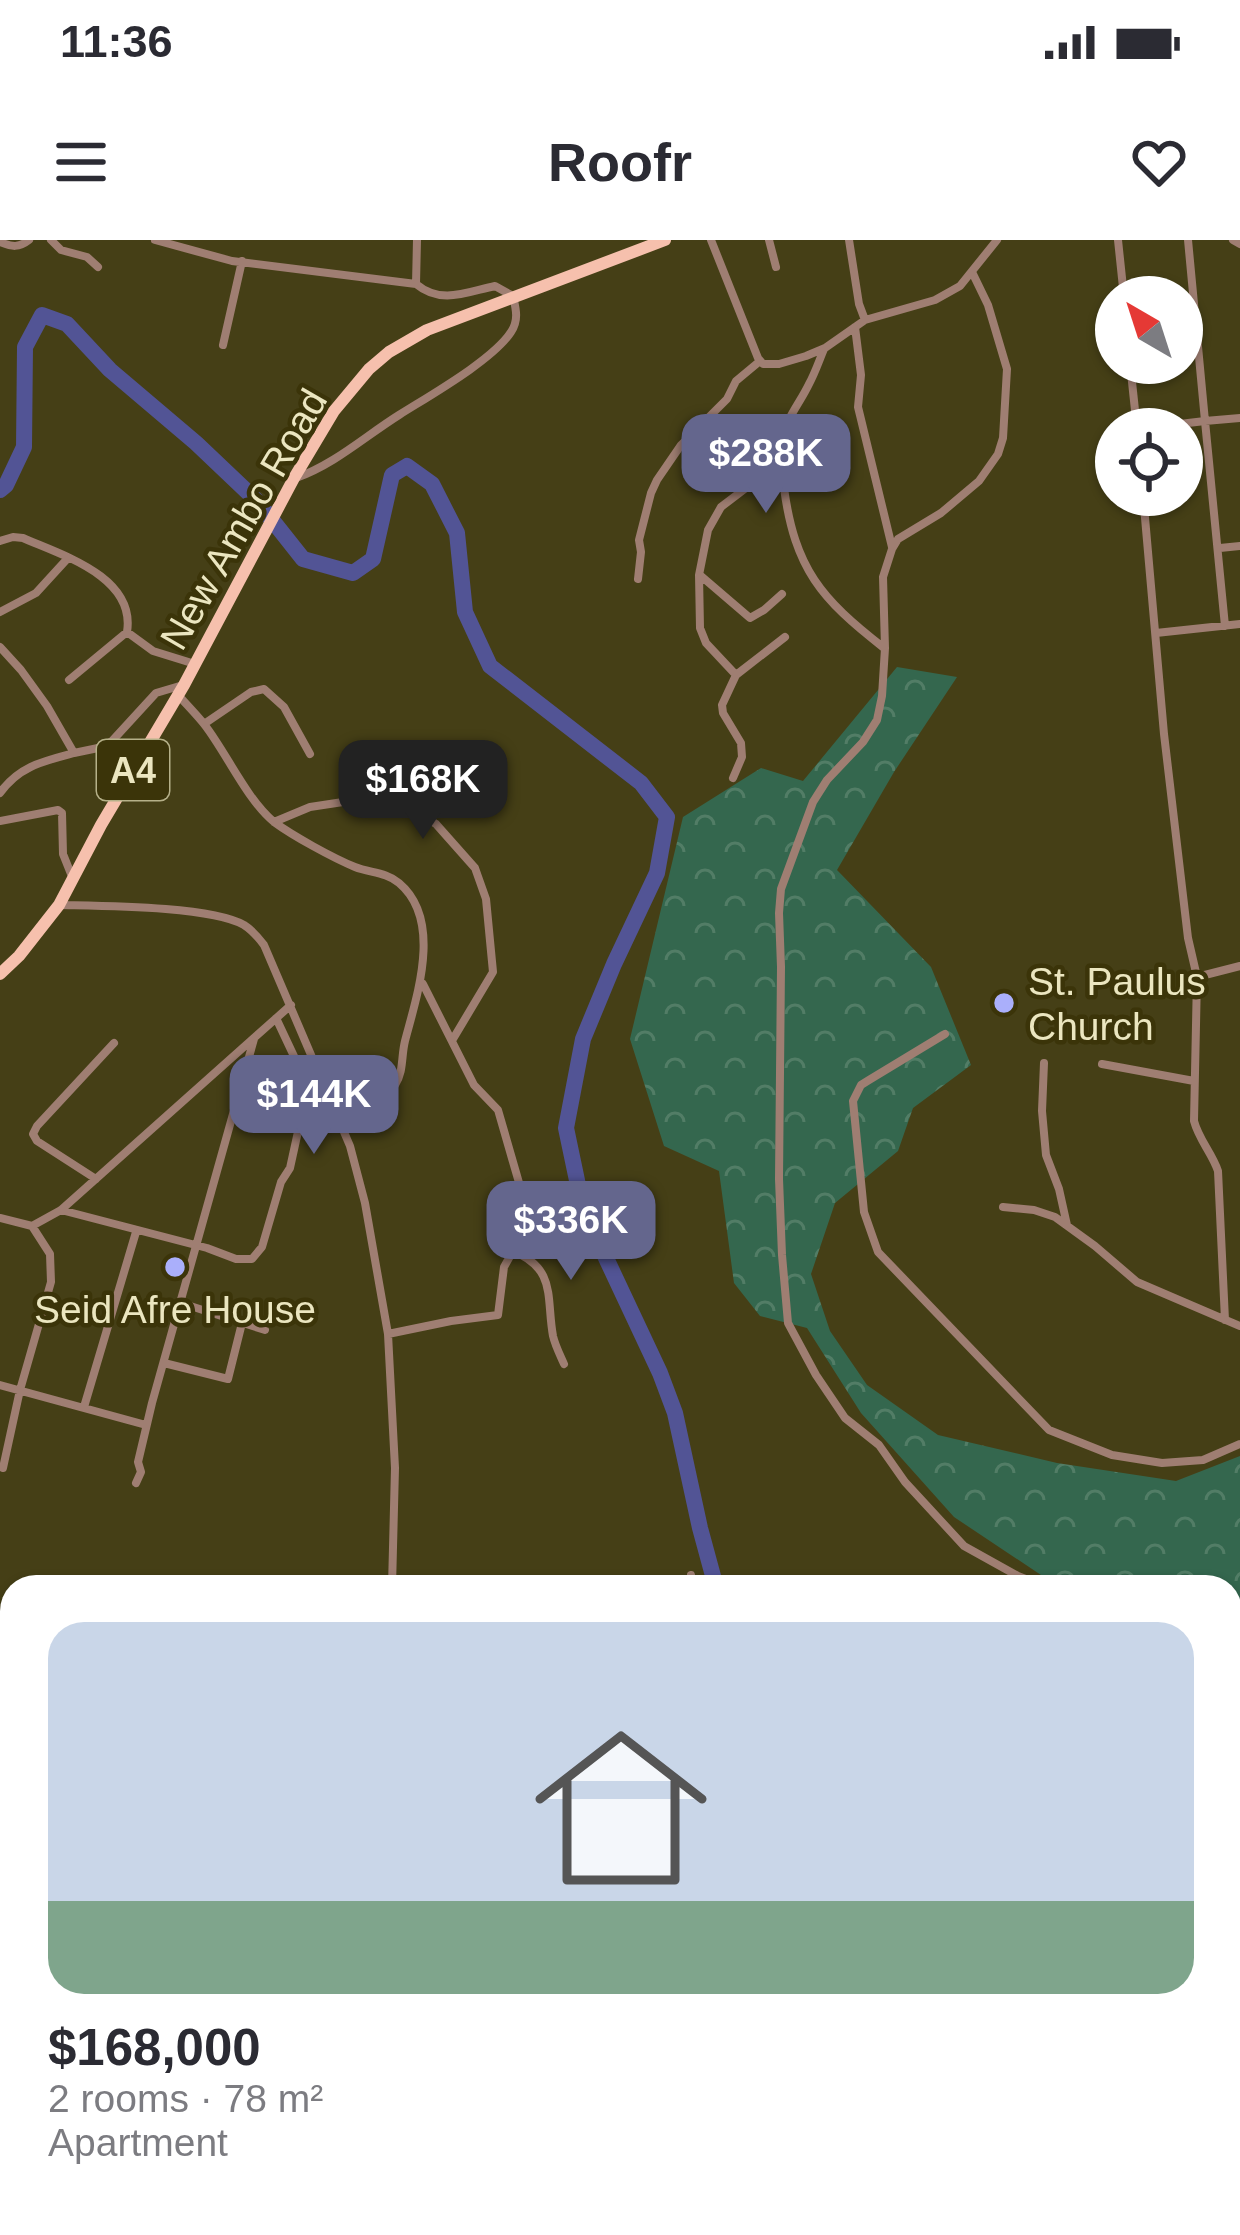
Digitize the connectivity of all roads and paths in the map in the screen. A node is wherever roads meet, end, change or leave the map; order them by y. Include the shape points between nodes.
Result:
1 (29, 240) edge
2 (51, 240) edge
3 (417, 240) edge
4 (665, 240) edge
5 (711, 240) edge
6 (769, 240) edge
7 (849, 240) edge
8 (997, 240) edge
9 (1118, 240) edge
10 (1188, 240) edge
11 (160, 241) edge
12 (0, 242) edge
13 (242, 261) junction
14 (98, 267) dead end
15 (776, 267) dead end
16 (973, 274) junction
17 (1122, 276) edge
18 (416, 284) junction
19 (514, 296) junction
20 (865, 320) junction
21 (854, 327) junction
22 (223, 345) dead end
23 (825, 348) junction
24 (760, 362) junction
25 (1240, 418) edge
26 (1205, 421) junction
27 (780, 462) junction
28 (294, 478) junction
29 (1145, 516) edge
30 (0, 541) edge
31 (1240, 546) edge
32 (1220, 548) junction
33 (892, 549) junction
34 (68, 557) junction
35 (700, 575) junction
36 (638, 578) dead end
37 (782, 594) dead end
38 (0, 612) edge
39 (1240, 624) edge
40 (1225, 626) junction
41 (127, 632) junction
42 (1156, 633) junction
43 (785, 638) dead end
44 (0, 647) edge
45 (885, 648) junction
46 (195, 664) junction
47 (736, 675) junction
48 (68, 680) dead end
49 (181, 690) junction
50 (205, 724) junction
51 (74, 753) junction
52 (310, 754) dead end
53 (733, 778) dead end
54 (0, 793) edge
55 (0, 821) edge
56 (274, 822) junction
57 (73, 880) junction
58 (59, 904) junction
59 (1240, 966) edge
60 (0, 974) edge
61 (1197, 977) junction
62 (422, 983) junction
63 (291, 1005) junction
64 (276, 1018) junction
65 (945, 1034) dead end
66 (254, 1039) junction
67 (452, 1040) junction
68 (114, 1042) dead end
69 (1044, 1063) dead end
70 (1102, 1064) dead end
71 (1194, 1082) junction
72 (395, 1085) dead end
73 (96, 1179) junction
74 (1003, 1207) dead end
75 (61, 1210) junction
76 (0, 1218) edge
77 (32, 1226) junction
78 (1068, 1226) junction
79 (136, 1232) junction
80 (196, 1246) junction
81 (512, 1251) junction
82 (181, 1304) junction
83 (1225, 1320) junction
84 (242, 1323) junction
85 (1240, 1325) edge
86 (265, 1330) dead end
87 (388, 1334) junction
88 (164, 1363) junction
89 (564, 1364) dead end
90 (0, 1384) edge
91 (20, 1390) junction
92 (84, 1407) junction
93 (146, 1425) junction
94 (1240, 1444) edge
95 (3, 1468) dead end
96 (136, 1483) dead end
97 (1012, 1573) joint
98 (392, 1575) edge
99 (1017, 1575) edge

1 - 12 street via 18,247
2 - 14 street
3 - 18 street
4 - 19 main road, New Ambo Road / A4
5 - 24 street
6 - 15 street
7 - 20 street
8 - 16 street
9 - 17 street
10 - 26 street
11 - 13 street
13 - 18 street
13 - 22 street
16 - 20 street via 935,300
16 - 33 street via 1007,369 1003,438 979,481
18 - 19 street via 433,296 495,286
19 - 28 main road, New Ambo Road / A4 via 427,330 379,361 334,411
19 - 28 street via 517,320 502,342 322,469
20 - 21 street
21 - 23 street
21 - 33 street via 858,407
23 - 24 street
23 - 27 street via 788,420
24 - 36 street via 657,480 639,540
25 - 26 street
26 - 32 street
27 - 35 street via 721,507
27 - 45 street via 803,562 836,608
28 - 46 main road, New Ambo Road / A4
29 - 42 street
30 - 34 street via 23,538
31 - 32 street
32 - 40 street
33 - 45 street via 883,577
34 - 38 street via 36,593
34 - 41 street via 108,583 127,610
35 - 37 street via 750,618
35 - 47 street via 703,636
39 - 40 street
40 - 42 street
41 - 46 street via 153,651
41 - 48 street
42 - 61 street
43 - 47 street
44 - 51 street
45 - 97 street via 878,720 813,802 782,889 778,1179 788,1323 844,1418 879,1444 964,1546
46 - 49 main road, New Ambo Road / A4
47 - 53 street via 722,705 741,743
49 - 50 street
49 - 51 street via 156,693 112,741
49 - 57 main road, New Ambo Road / A4
50 - 52 street via 264,689 284,706
50 - 56 street
51 - 54 street via 25,769
55 - 57 street via 62,813
56 - 62 street via 401,884 420,919
56 - 67 street via 344,802 402,810 436,824 475,868 493,971
57 - 58 main road, New Ambo Road / A4
58 - 60 main road, New Ambo Road / A4
58 - 63 street via 241,922 264,945
59 - 61 street
61 - 71 street
62 - 67 street
62 - 72 street
63 - 64 street
63 - 87 street via 350,1145
64 - 66 street
64 - 80 street via 308,1086 290,1168 255,1257
65 - 94 street via 868,1079 853,1101 864,1212 878,1252 1049,1430 1112,1455 1162,1463 1203,1460
66 - 73 street
66 - 80 street
67 - 81 street via 474,1085 499,1110 523,1193 506,1201
68 - 73 street via 33,1134
69 - 78 street via 1046,1155
70 - 71 street
71 - 83 street via 1194,1121 1218,1171
73 - 75 street
74 - 78 street
75 - 77 street
75 - 79 street
76 - 77 street
77 - 91 street via 50,1254 52,1282
78 - 83 street via 1137,1282
79 - 80 street
79 - 92 street
80 - 82 street
81 - 87 street via 498,1316
81 - 89 street via 526,1256 549,1287
82 - 84 street
82 - 88 street
83 - 85 street
84 - 86 street
84 - 88 street via 228,1379
87 - 98 street
88 - 93 street
90 - 91 street
91 - 92 street
91 - 95 street
92 - 93 street
93 - 96 street
97 - 99 street

